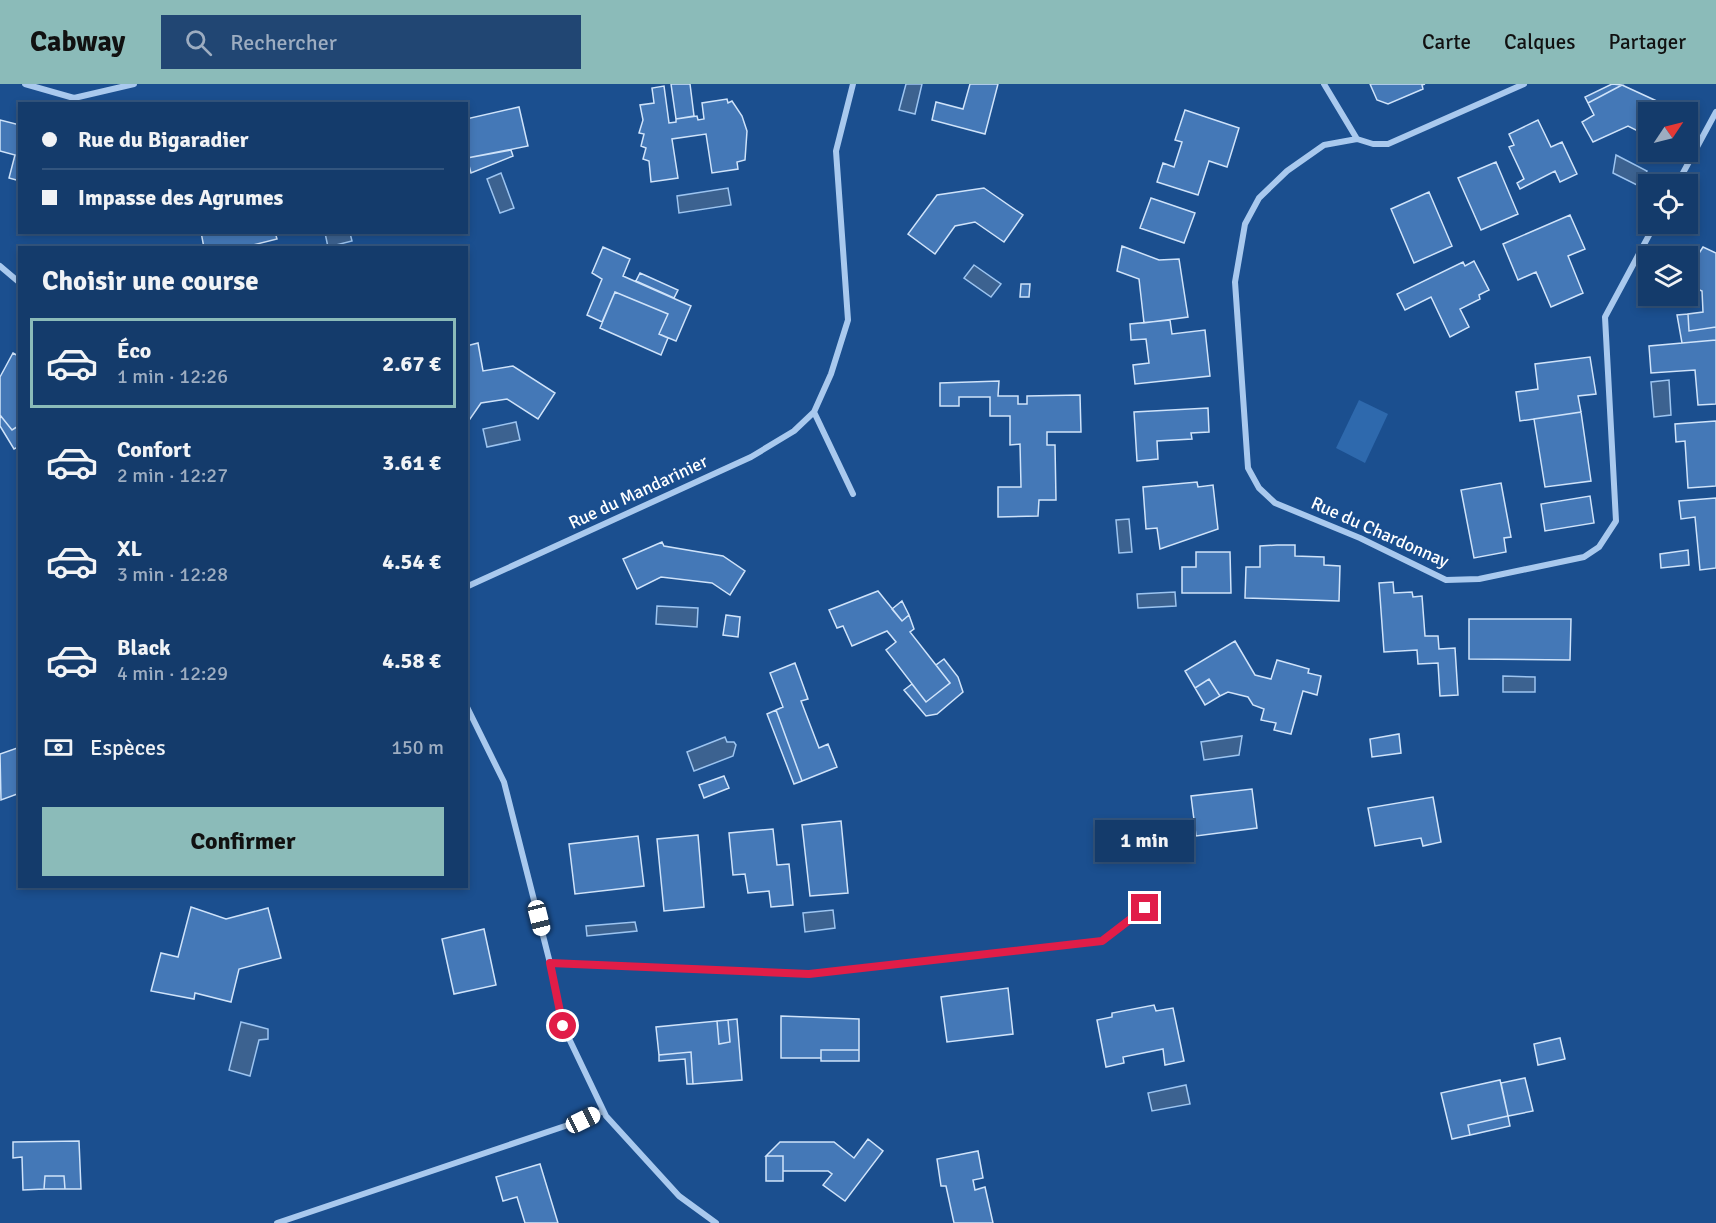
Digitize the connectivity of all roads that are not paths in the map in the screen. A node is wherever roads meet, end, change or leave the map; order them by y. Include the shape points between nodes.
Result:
1 (25, 84) edge
2 (134, 84) edge
3 (853, 84) edge
4 (1324, 84) edge
5 (1524, 84) edge
6 (1716, 112) edge
7 (1357, 139) junction
8 (1682, 174) edge
9 (1650, 234) edge
10 (0, 266) edge
11 (18, 281) edge
12 (814, 412) junction
13 (853, 494) dead end
14 (468, 586) edge
15 (468, 709) edge
16 (1145, 908) dead end
17 (550, 963) junction
18 (603, 1110) junction
19 (277, 1223) edge
20 (716, 1223) edge

1 - 2 street via 74,98
3 - 12 street, Rue du Mandarinier via 836,151 848,320
4 - 7 street
5 - 7 street via 1388,144
6 - 8 street
7 - 9 street, Rue du Chardonnay via 1324,145 1287,171 1259,198 1245,224 1235,282 1248,468 1259,488 1275,502 1446,580 1479,579 1584,557 1610,534 1616,521 1605,317
10 - 11 street
12 - 13 street
12 - 14 street, Rue du Mandarinier via 794,431 750,457
15 - 17 street via 504,782
16 - 17 street via 1102,941 809,974
17 - 18 street via 563,1026
18 - 19 street
18 - 20 street via 679,1196

